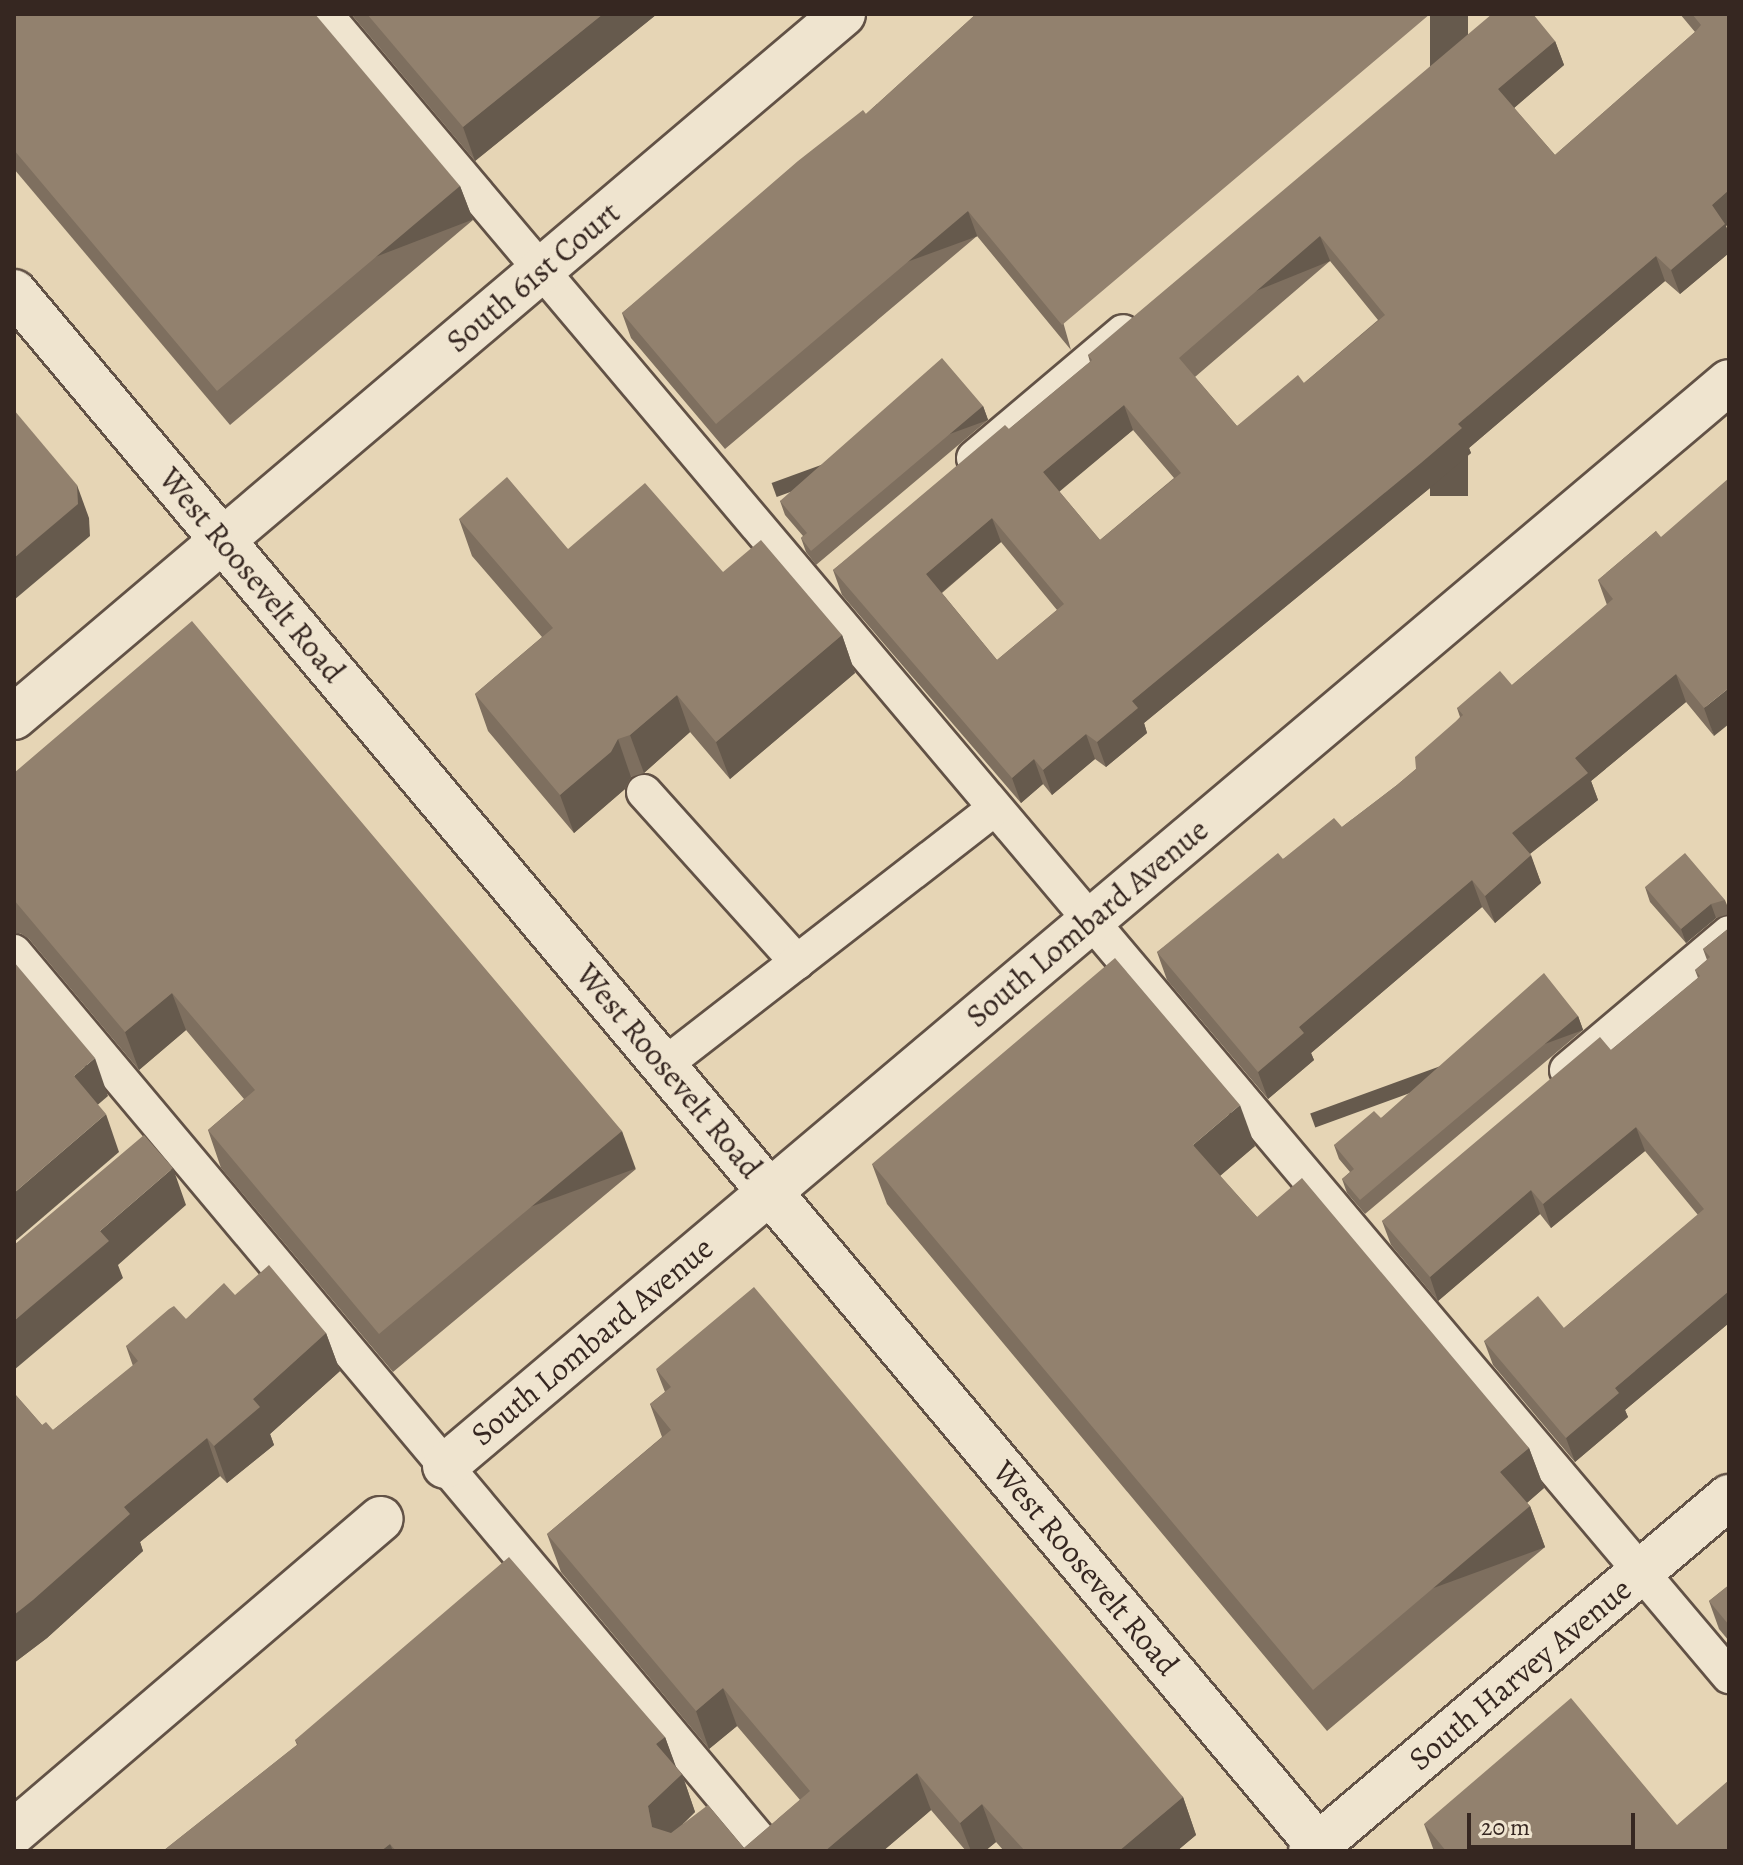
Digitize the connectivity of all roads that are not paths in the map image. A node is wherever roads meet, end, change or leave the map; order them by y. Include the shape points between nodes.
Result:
1 (325, 14) edge
2 (843, 14) edge
3 (542, 269) junction
4 (14, 292) edge
5 (1151, 308) edge
6 (1729, 382) edge
7 (947, 481) edge
8 (222, 540) junction
9 (14, 717) edge
10 (644, 792) dead end
11 (995, 808) junction
12 (1090, 920) junction
13 (1729, 933) edge
14 (14, 952) edge
15 (797, 962) junction
16 (664, 1065) junction
17 (1546, 1088) edge
18 (770, 1191) junction
19 (445, 1466) junction
20 (1729, 1497) edge
21 (381, 1519) dead end
22 (1641, 1572) junction
23 (1729, 1676) edge
24 (14, 1832) edge
25 (1317, 1849) edge
26 (769, 1851) edge

1 - 3 lane
2 - 3 street, South 61st Court
3 - 8 street, South 61st Court
3 - 11 lane via 826,583
4 - 8 street, West Roosevelt Road
5 - 7 lane
6 - 12 street, South Lombard Avenue
8 - 9 street, South 61st Court
8 - 16 street, West Roosevelt Road
10 - 15 lane
11 - 12 lane
11 - 15 lane
12 - 18 street, South Lombard Avenue
12 - 22 lane via 1375,1232
13 - 17 lane
14 - 19 lane via 157,1146
15 - 16 lane
16 - 18 street, West Roosevelt Road
18 - 19 street, South Lombard Avenue
18 - 25 street, West Roosevelt Road
19 - 26 lane via 722,1816
20 - 22 street, South Harvey Avenue
21 - 24 street
22 - 23 lane
22 - 25 street, South Harvey Avenue

